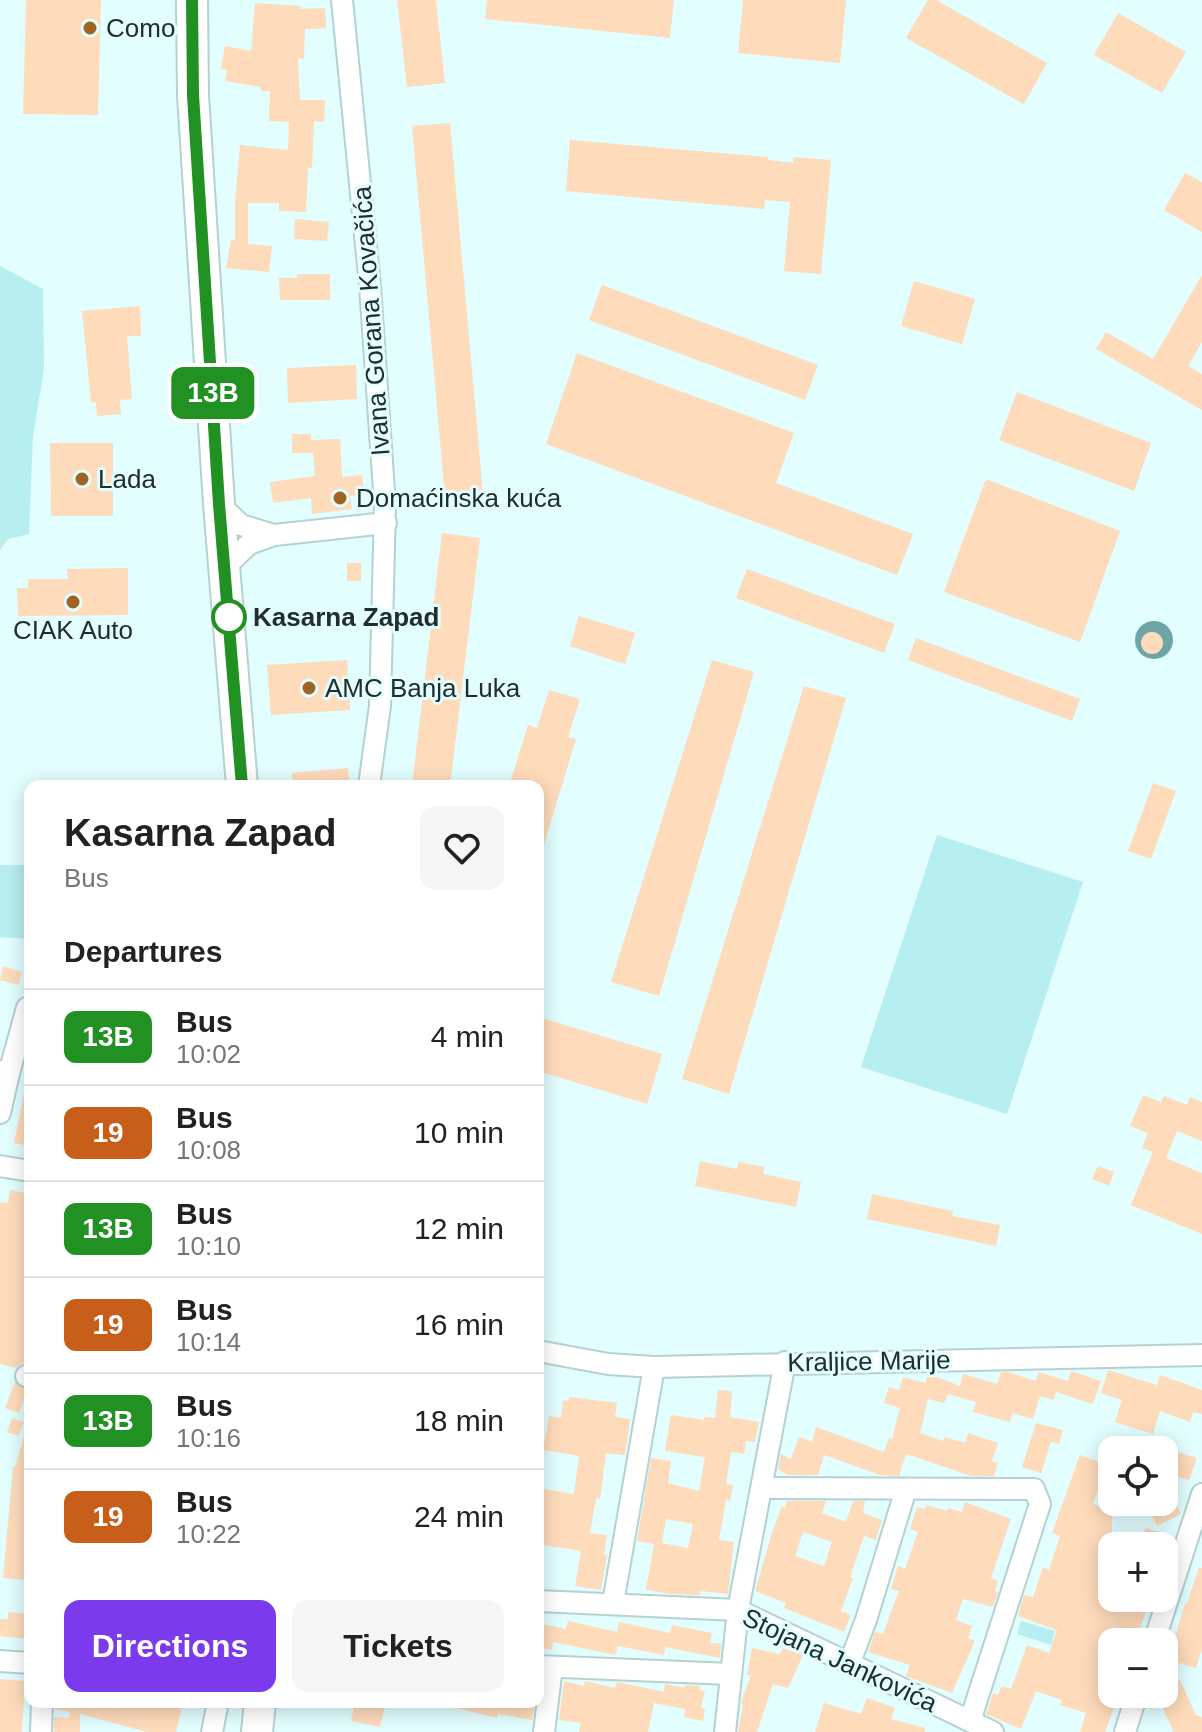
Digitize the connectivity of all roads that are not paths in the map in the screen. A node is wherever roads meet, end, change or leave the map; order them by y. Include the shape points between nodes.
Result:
1 (175, 0) edge
2 (192, 0) edge
3 (342, 0) edge
4 (219, 504) junction
5 (386, 523) junction
6 (274, 535) junction
7 (225, 567) junction
8 (226, 780) edge
9 (242, 780) edge
10 (370, 780) edge
11 (24, 1016) edge
12 (4, 1072) edge
13 (0, 1113) edge
14 (0, 1166) edge
15 (24, 1170) edge
16 (544, 1352) edge
17 (1202, 1355) edge
18 (785, 1362) junction
19 (654, 1367) junction
20 (762, 1488) junction
21 (906, 1489) junction
22 (1202, 1494) edge
23 (544, 1601) edge
24 (613, 1603) junction
25 (738, 1610) junction
26 (1159, 1628) edge
27 (0, 1661) edge
28 (850, 1662) junction
29 (24, 1663) edge
30 (545, 1666) edge
31 (731, 1674) junction
32 (42, 1708) edge
33 (217, 1708) edge
34 (243, 1708) edge
35 (259, 1708) edge
36 (1133, 1708) edge
37 (970, 1721) junction
38 (41, 1732) edge
39 (212, 1732) edge
40 (241, 1732) edge
41 (257, 1732) edge
42 (544, 1732) edge
43 (725, 1732) edge
44 (993, 1732) edge
45 (1125, 1732) edge

1 - 8 main road via 197,421
2 - 4 main road
3 - 5 street, Ivana Gorana Kovačića
4 - 6 street via 241,525
4 - 7 main road
5 - 6 street
5 - 10 street, Ivana Gorana Kovačića via 380,706
6 - 7 street via 249,544
7 - 9 main road
11 - 12 street
12 - 13 street
14 - 15 street
16 - 19 street, Kraljice Marije
17 - 18 street, Kraljice Marije
18 - 19 street, Kraljice Marije
18 - 20 street
19 - 24 street
20 - 21 street
20 - 25 street
21 - 28 street
21 - 37 street via 1029,1487 1040,1498
22 - 26 street
23 - 24 street, Stojana Jankovića
24 - 25 street, Stojana Jankovića
25 - 28 street, Stojana Jankovića
25 - 31 street
27 - 29 street
28 - 37 street, Stojana Jankovića
30 - 31 street
30 - 42 street
31 - 43 street
32 - 38 street
33 - 39 street
34 - 40 main road
35 - 41 main road
36 - 45 street
37 - 44 street, Stojana Jankovića

